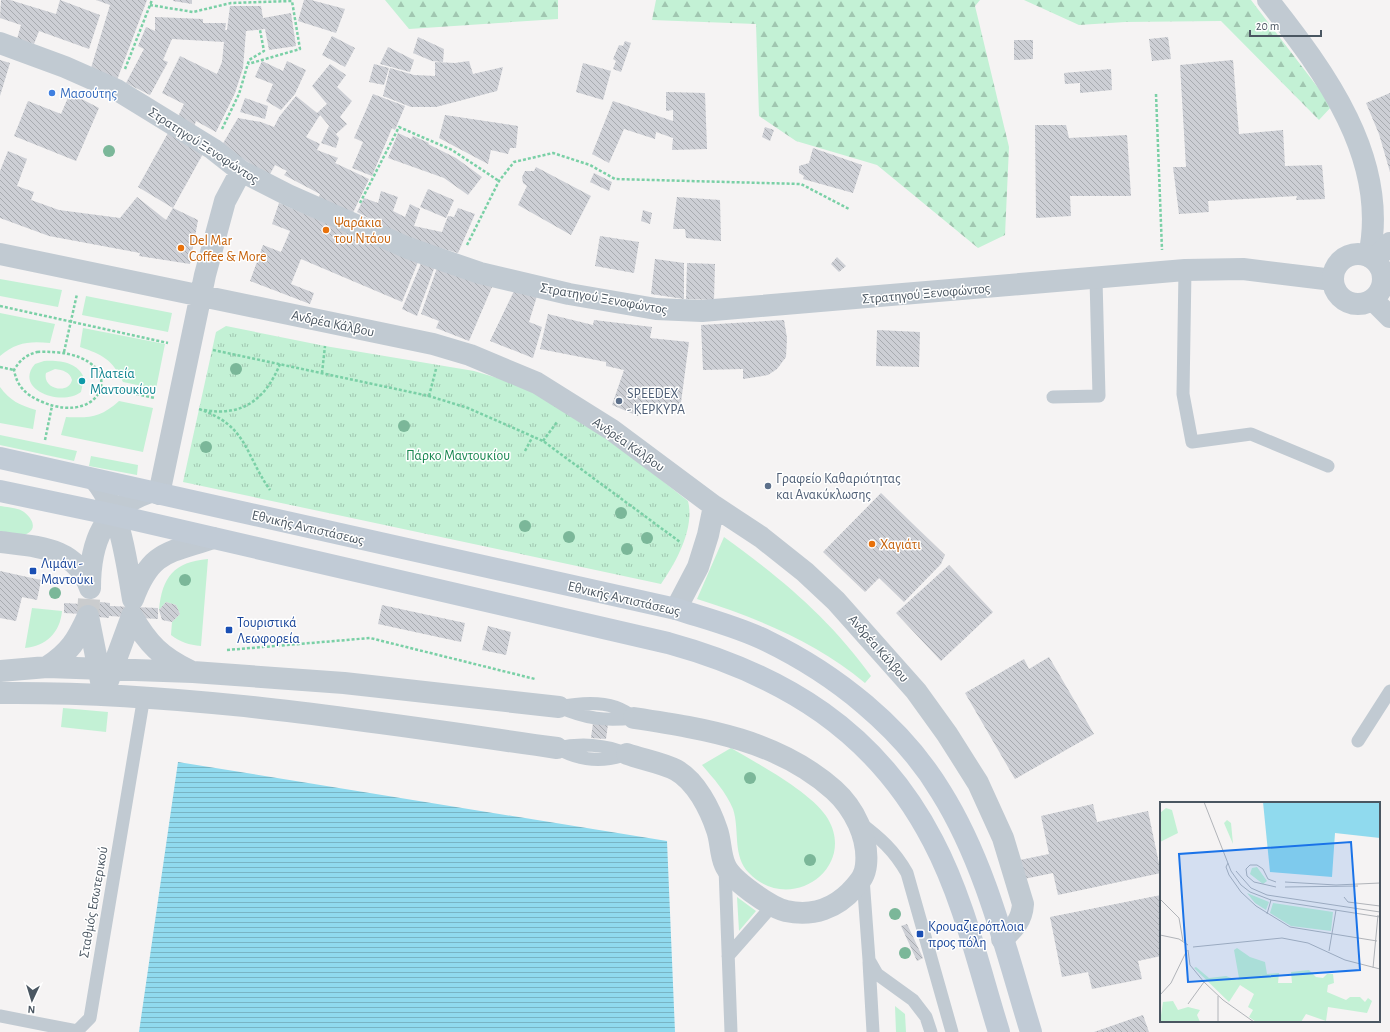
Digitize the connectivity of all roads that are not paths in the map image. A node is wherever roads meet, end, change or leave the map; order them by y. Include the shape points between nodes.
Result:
1 (1268, 0) edge
2 (0, 43) edge
3 (241, 171) junction
4 (1390, 243) edge
5 (0, 254) edge
6 (1372, 258) junction
7 (1185, 270) junction
8 (1096, 279) junction
9 (1333, 280) junction
10 (200, 295) junction
11 (1373, 300) junction
12 (1390, 318) edge
13 (1053, 397) dead end
14 (0, 458) edge
15 (1328, 466) dead end
16 (95, 480) junction
17 (0, 491) edge
18 (154, 493) junction
19 (714, 506) junction
20 (114, 515) junction
21 (213, 538) junction
22 (3, 545) edge
23 (89, 601) junction
24 (132, 607) junction
25 (676, 609) junction
26 (48, 667) junction
27 (4, 668) edge
28 (105, 668) junction
29 (193, 672) junction
30 (1390, 692) edge
31 (0, 693) edge
32 (104, 694) junction
33 (144, 696) junction
34 (559, 707) joint
35 (634, 718) joint
36 (1358, 741) dead end
37 (557, 748) joint
38 (626, 754) joint
39 (857, 820) junction
40 (725, 866) junction
41 (863, 878) junction
42 (772, 906) junction
43 (1002, 939) junction
44 (728, 956) junction
45 (869, 960) junction
46 (946, 1013) junction
47 (0, 1016) edge
48 (926, 1017) junction
49 (731, 1032) edge
50 (873, 1032) edge
51 (931, 1032) edge
52 (952, 1032) edge
53 (999, 1032) edge
54 (1030, 1032) edge

1 - 6 street via 1345,100 1366,138 1380,197 1379,227
2 - 3 street, Στρατηγού Ξενοφώντος via 117,90 213,149
3 - 8 street, Στρατηγού Ξενοφώντος via 350,224 458,266 508,280 656,309 753,307
3 - 10 street via 225,201
4 - 6 street
5 - 10 street, Ανδρέα Κάλβου
6 - 9 street via 1355,254 1341,260
6 - 11 street via 1380,266 1384,281 1379,295
7 - 8 street, Στρατηγού Ξενοφώντος
7 - 9 street, Στρατηγού Ξενοφώντος via 1243,269
7 - 15 lane via 1182,394 1192,442 1251,434
8 - 13 lane via 1099,396
9 - 11 street via 1338,295 1351,304 1366,304
10 - 18 street
10 - 19 street, Ανδρέα Κάλβου via 433,344 508,370 537,383 612,430
11 - 12 street
14 - 16 main road, Εθνικής Αντιστάσεως
16 - 18 main road, Εθνικής Αντιστάσεως
16 - 20 street via 105,493
17 - 20 main road
18 - 20 street via 130,500
18 - 25 main road, Εθνικής Αντιστάσεως
19 - 25 street via 698,566
19 - 43 street, Ανδρέα Κάλβου via 761,537 805,572 836,602 916,691 947,734 978,783 1003,838 1022,897 1020,918
20 - 21 main road
20 - 23 street via 105,525 94,548 90,564
20 - 24 street via 122,538
21 - 24 street via 160,557 144,573
21 - 53 main road via 702,652 747,669 807,701 834,720 876,760 908,798 920,818 955,895
22 - 23 street via 59,552 71,559 83,572
23 - 26 street via 72,647
23 - 28 street
24 - 28 street
24 - 29 street via 145,639 172,662
25 - 43 main road, Εθνικής Αντιστάσεως via 766,640 794,654 864,704 912,750 941,792 962,832 980,872
26 - 27 street
26 - 28 street
28 - 29 street
28 - 32 street
29 - 34 street via 344,683
30 - 36 lane
31 - 32 street
32 - 33 street
33 - 37 street via 341,717
33 - 47 lane, Σταθμός Εσωτερικού via 90,1018 77,1031
34 - 35 lane via 581,702 616,707
35 - 39 street via 692,727 748,740 772,750 804,768 834,790
37 - 38 lane via 572,756 595,759 610,760
38 - 40 street via 676,770 692,784 706,805 717,830
39 - 41 street via 867,853
39 - 46 lane via 883,840 897,855 907,873
40 - 42 street via 749,890
40 - 44 lane
41 - 42 street via 846,898 826,909 804,913
41 - 45 lane
42 - 44 lane
43 - 54 main road, Εθνικής Αντιστάσεως
44 - 49 lane
45 - 48 lane via 878,974 913,1000
45 - 50 lane
46 - 48 lane
46 - 52 lane
48 - 51 lane

